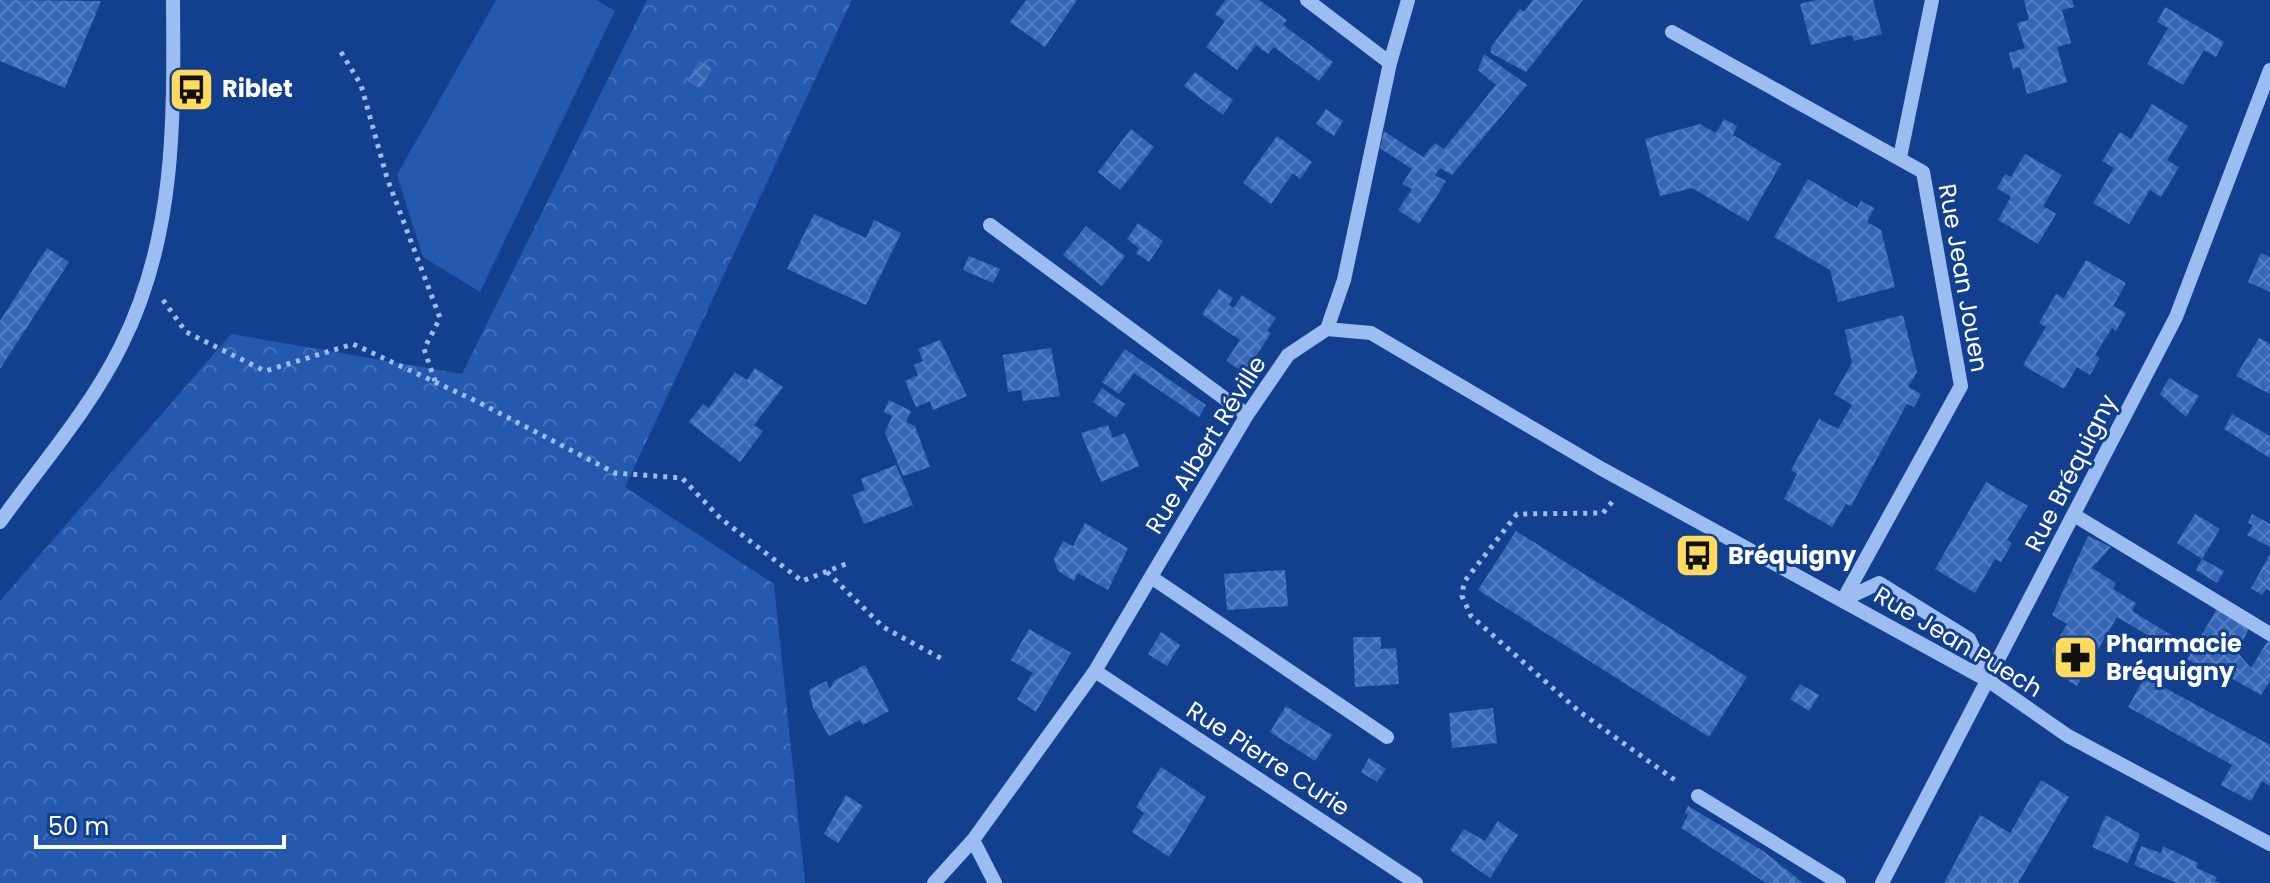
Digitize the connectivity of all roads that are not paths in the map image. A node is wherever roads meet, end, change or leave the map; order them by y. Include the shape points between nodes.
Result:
1 (173, 0) edge
2 (1307, 0) edge
3 (1408, 0) edge
4 (1932, 0) edge
5 (1672, 32) dead end
6 (1390, 63) junction
7 (2270, 70) edge
8 (1900, 157) junction
9 (990, 225) dead end
10 (1327, 329) junction
11 (1247, 415) junction
12 (2074, 515) junction
13 (0, 522) edge
14 (1151, 577) junction
15 (1843, 600) junction
16 (2270, 634) edge
17 (1095, 671) junction
18 (1989, 681) junction
19 (1387, 737) dead end
20 (1698, 796) road end
21 (973, 840) junction
22 (2270, 844) edge
23 (934, 883) edge
24 (995, 883) edge
25 (1416, 883) edge
26 (1839, 883) edge
27 (1882, 883) edge

1 - 13 street via 172,163 149,280 121,348
2 - 6 street
3 - 6 street
4 - 8 street
5 - 8 street, Rue Jean Jouen
6 - 10 street via 1344,280
7 - 12 street, Rue Bréquigny via 2176,317
8 - 15 street, Rue Jean Jouen via 1923,172 1961,386
9 - 11 street
10 - 11 street, Rue Albert Réville via 1288,355
10 - 15 street, Rue Jean Puech via 1371,333
11 - 14 street, Rue Albert Réville
12 - 16 street
12 - 18 street, Rue Bréquigny
14 - 17 street, Rue Albert Réville
14 - 19 street
15 - 18 street, Rue Jean Puech
15 - 18 street via 1879,583 1969,639
17 - 21 street, Rue Albert Réville
17 - 25 street, Rue Pierre Curie
18 - 22 street, Rue Jean Puech via 2068,736
18 - 27 street, Rue Bréquigny
20 - 26 street
21 - 23 street, Rue Albert Réville
21 - 24 street

